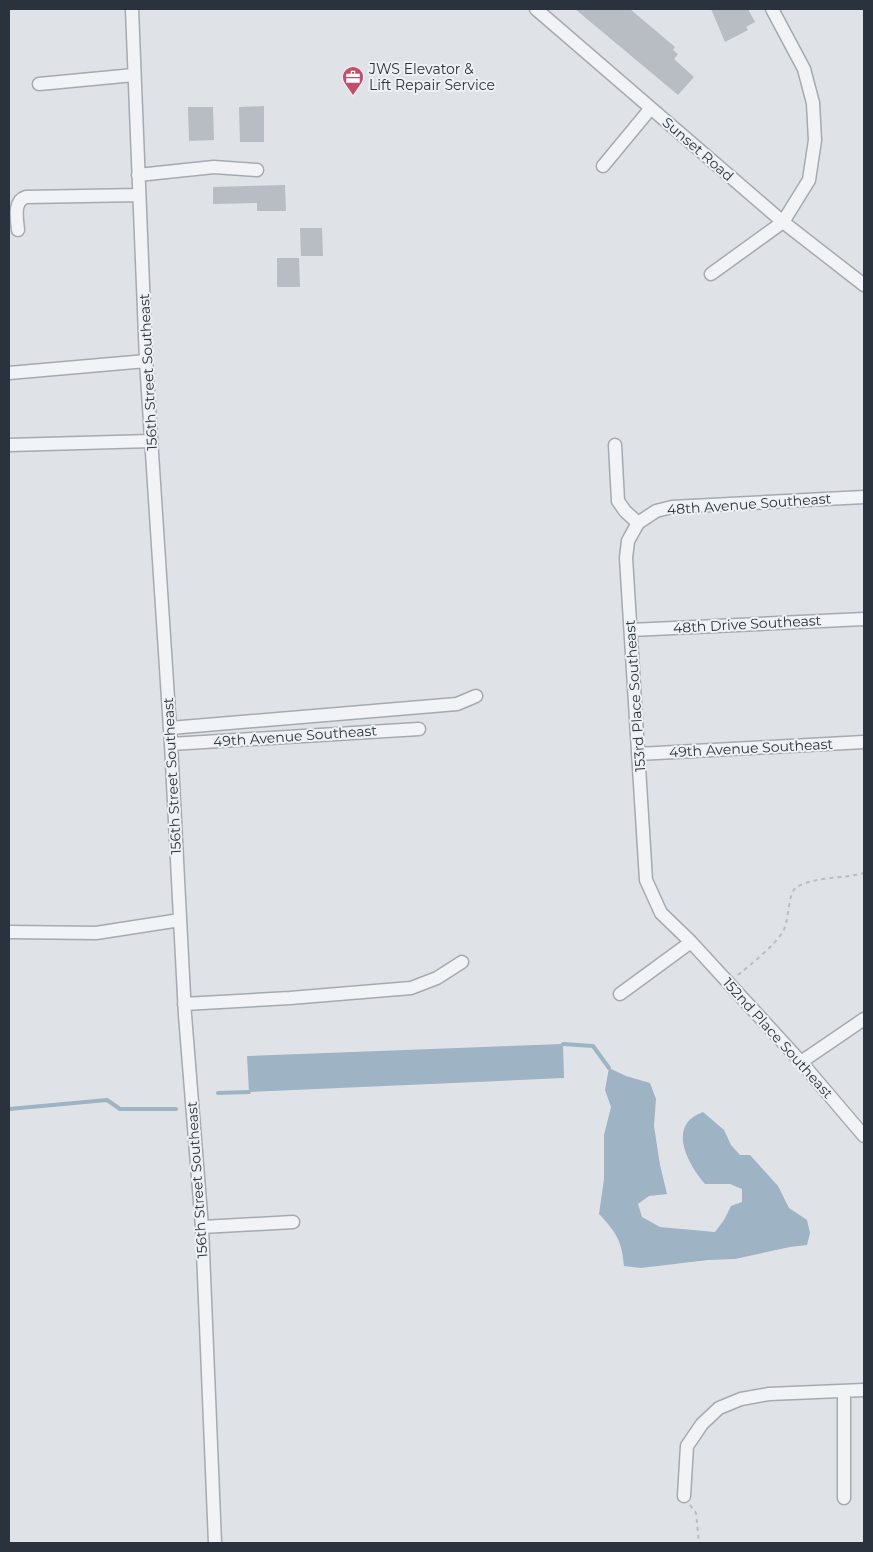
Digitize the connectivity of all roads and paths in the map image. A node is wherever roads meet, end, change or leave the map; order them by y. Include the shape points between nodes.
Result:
1 (132, 9) edge
2 (536, 9) edge
3 (773, 9) edge
4 (134, 75) junction
5 (39, 84) dead end
6 (651, 108) junction
7 (603, 166) dead end
8 (258, 170) dead end
9 (138, 175) junction
10 (139, 195) junction
11 (783, 222) junction
12 (18, 230) dead end
13 (711, 274) dead end
14 (864, 285) edge
15 (146, 361) junction
16 (9, 373) edge
17 (151, 441) junction
18 (9, 445) edge
19 (615, 445) dead end
20 (864, 497) edge
21 (638, 523) junction
22 (864, 619) edge
23 (631, 630) junction
24 (476, 696) dead end
25 (170, 728) junction
26 (420, 729) dead end
27 (864, 742) edge
28 (171, 744) junction
29 (638, 754) junction
30 (864, 873) edge
31 (180, 920) junction
32 (9, 932) edge
33 (691, 942) junction
34 (462, 962) dead end
35 (729, 983) junction
36 (620, 994) dead end
37 (184, 1004) junction
38 (864, 1019) edge
39 (801, 1062) junction
40 (864, 1136) edge
41 (293, 1222) dead end
42 (202, 1227) junction
43 (864, 1390) edge
44 (844, 1392) junction
45 (684, 1496) joint
46 (844, 1498) dead end
47 (215, 1543) edge
48 (699, 1543) edge

1 - 4 street, 156th Street Southeast
2 - 6 street, Sunset Road
3 - 11 street via 804,69 813,103 814,140 809,180
4 - 5 street
4 - 9 street, 156th Street Southeast
6 - 7 street
6 - 11 street, Sunset Road
8 - 9 street via 214,167
9 - 10 street, 156th Street Southeast
10 - 12 street via 26,197 18,203
10 - 15 street, 156th Street Southeast
11 - 13 street
11 - 14 street, Sunset Road
15 - 16 street
15 - 17 street, 156th Street Southeast
17 - 18 street
17 - 25 street, 156th Street Southeast
19 - 21 street via 618,501
20 - 21 street, 48th Avenue Southeast via 672,507 656,511
21 - 23 street, 153rd Place Southeast via 628,541 626,558
22 - 23 street, 48th Drive Southeast
23 - 29 street, 153rd Place Southeast
24 - 25 street via 457,704
25 - 28 street, 156th Street Southeast
26 - 28 street, 49th Avenue Southeast
27 - 29 street, 49th Avenue Southeast
28 - 31 street, 156th Street Southeast
29 - 33 street, 153rd Place Southeast via 646,880 661,913
30 - 35 path via 812,881 796,887 783,932
31 - 32 street via 96,933
31 - 37 street, 156th Street Southeast
33 - 35 street, 152nd Place Southeast
33 - 36 street
34 - 37 street via 437,978 412,988
35 - 39 street, 152nd Place Southeast
37 - 42 street, 156th Street Southeast
38 - 39 street
39 - 40 street, 152nd Place Southeast
41 - 42 street
42 - 47 street, 156th Street Southeast
43 - 44 street
44 - 45 street via 769,1394 741,1399 719,1408 702,1424 687,1446
44 - 46 street
45 - 48 path via 696,1513

